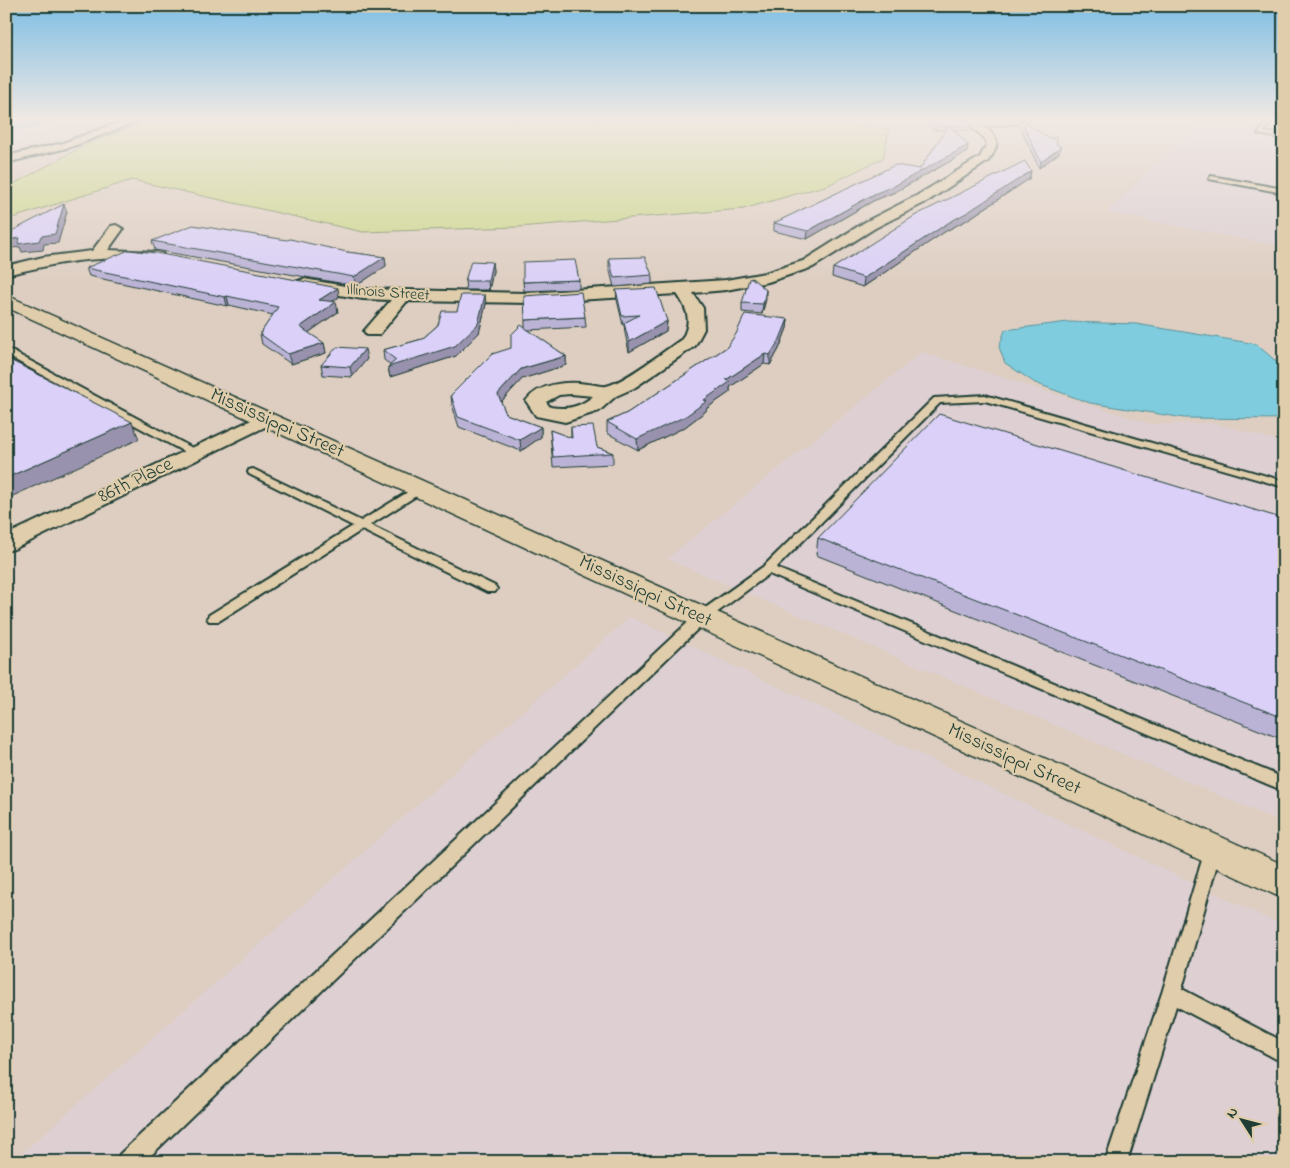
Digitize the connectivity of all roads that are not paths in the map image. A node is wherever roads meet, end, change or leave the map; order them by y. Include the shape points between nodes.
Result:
1 (959, 175) edge
2 (1211, 178) dead end
3 (1284, 191) edge
4 (116, 229) dead end
5 (97, 254) junction
6 (168, 258) edge
7 (6, 271) edge
8 (288, 281) edge
9 (682, 289) junction
10 (403, 296) junction
11 (6, 300) edge
12 (373, 331) dead end
13 (6, 351) edge
14 (609, 392) dead end
15 (266, 418) junction
16 (194, 453) junction
17 (253, 472) dead end
18 (1284, 484) edge
19 (420, 489) junction
20 (364, 525) junction
21 (6, 544) edge
22 (768, 570) junction
23 (491, 588) dead end
24 (702, 617) junction
25 (214, 618) dead end
26 (1284, 785) edge
27 (1213, 850) junction
28 (1284, 883) edge
29 (1171, 993) junction
30 (1284, 1052) edge
31 (128, 1162) edge
32 (1116, 1162) edge

1 - 9 street, Illinois Street via 808,264 768,277
2 - 3 lane
4 - 5 street
5 - 6 street via 130,253
5 - 7 street via 46,260
8 - 10 street, Illinois Street via 363,294
9 - 10 street, Illinois Street via 527,298
9 - 14 street via 695,308 696,329 688,342 628,384
10 - 12 street
11 - 15 street, Mississippi Street
13 - 16 lane
15 - 16 street, 86th Place
15 - 19 street, Mississippi Street
16 - 21 street, 86th Place
17 - 20 lane
18 - 22 lane via 985,398 937,400
19 - 20 lane
19 - 24 street, Mississippi Street
20 - 23 lane
20 - 25 lane
22 - 24 lane
22 - 26 lane
24 - 27 street, Mississippi Street
24 - 31 lane
27 - 28 street, Mississippi Street
27 - 29 lane
29 - 30 lane
29 - 32 lane

